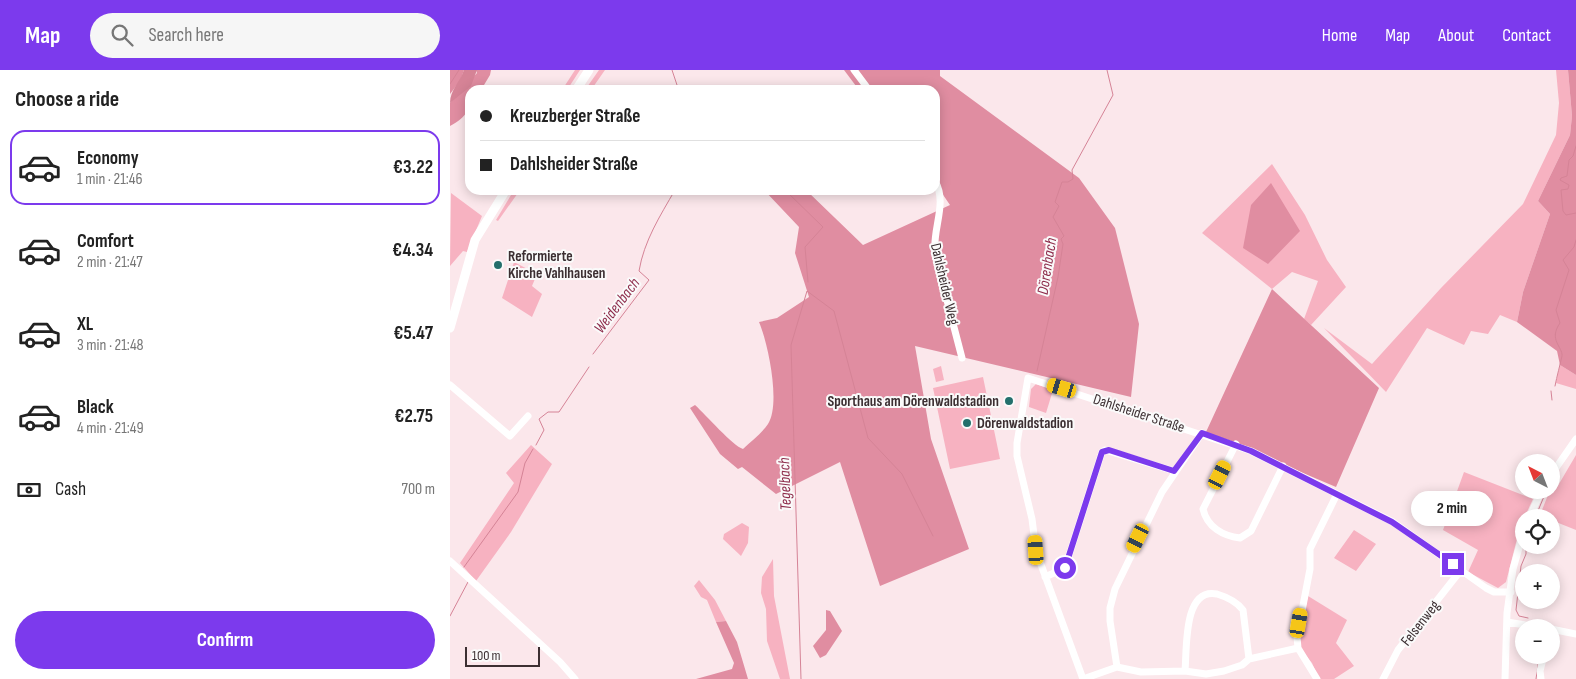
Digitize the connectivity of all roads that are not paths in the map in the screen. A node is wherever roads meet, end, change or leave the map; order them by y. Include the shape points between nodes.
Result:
1 (589, 70) edge
2 (854, 70) edge
3 (579, 85) edge
4 (864, 85) edge
5 (940, 189) edge
6 (503, 195) edge
7 (450, 328) edge
8 (962, 358) dead end
9 (450, 385) edge
10 (528, 416) dead end
11 (1202, 433) junction
12 (1576, 439) edge
13 (1236, 444) junction
14 (1560, 459) edge
15 (1283, 466) junction
16 (1174, 471) junction
17 (1337, 494) junction
18 (1537, 500) edge
19 (1533, 509) edge
20 (1517, 554) edge
21 (450, 561) edge
22 (1461, 570) junction
23 (1045, 577) junction
24 (1511, 592) junction
25 (1508, 620) junction
26 (1515, 622) edge
27 (1560, 631) edge
28 (1576, 634) edge
29 (1298, 648) junction
30 (1249, 659) junction
31 (1542, 664) edge
32 (1118, 667) junction
33 (1186, 671) junction
34 (575, 679) edge
35 (1083, 679) edge
36 (1317, 679) edge
37 (1383, 679) edge
38 (1505, 679) edge
39 (1541, 679) edge

1 - 3 main road
2 - 4 street
5 - 8 street, Dahlsheider Weg via 942,201 933,240
6 - 7 main road via 475,240
9 - 10 street via 510,436
11 - 13 street, Dahlsheider Straße
11 - 16 street
11 - 23 street, Dahlsheider Straße via 1028,378 1017,456 1036,550
12 - 14 street
13 - 15 street, Dahlsheider Straße
13 - 15 street via 1202,509 1208,523 1227,535 1240,538 1251,530
15 - 17 street, Dahlsheider Straße
16 - 23 street via 1105,450 1102,452 1065,568
16 - 32 street via 1112,598 1110,621
17 - 22 street, Dahlsheider Straße via 1392,522
17 - 29 street via 1310,549
18 - 19 street
20 - 24 street
21 - 34 street
22 - 24 street, Dahlsheider Straße via 1494,592
22 - 37 street, Felsenweg via 1398,650
23 - 35 street
24 - 25 street
25 - 26 street
25 - 38 street
27 - 28 street
29 - 30 street
29 - 36 street
30 - 33 street via 1224,671 1206,674
30 - 33 street via 1243,610 1224,596 1210,593 1198,598 1191,608
31 - 39 street
32 - 33 street via 1141,672
32 - 35 street

